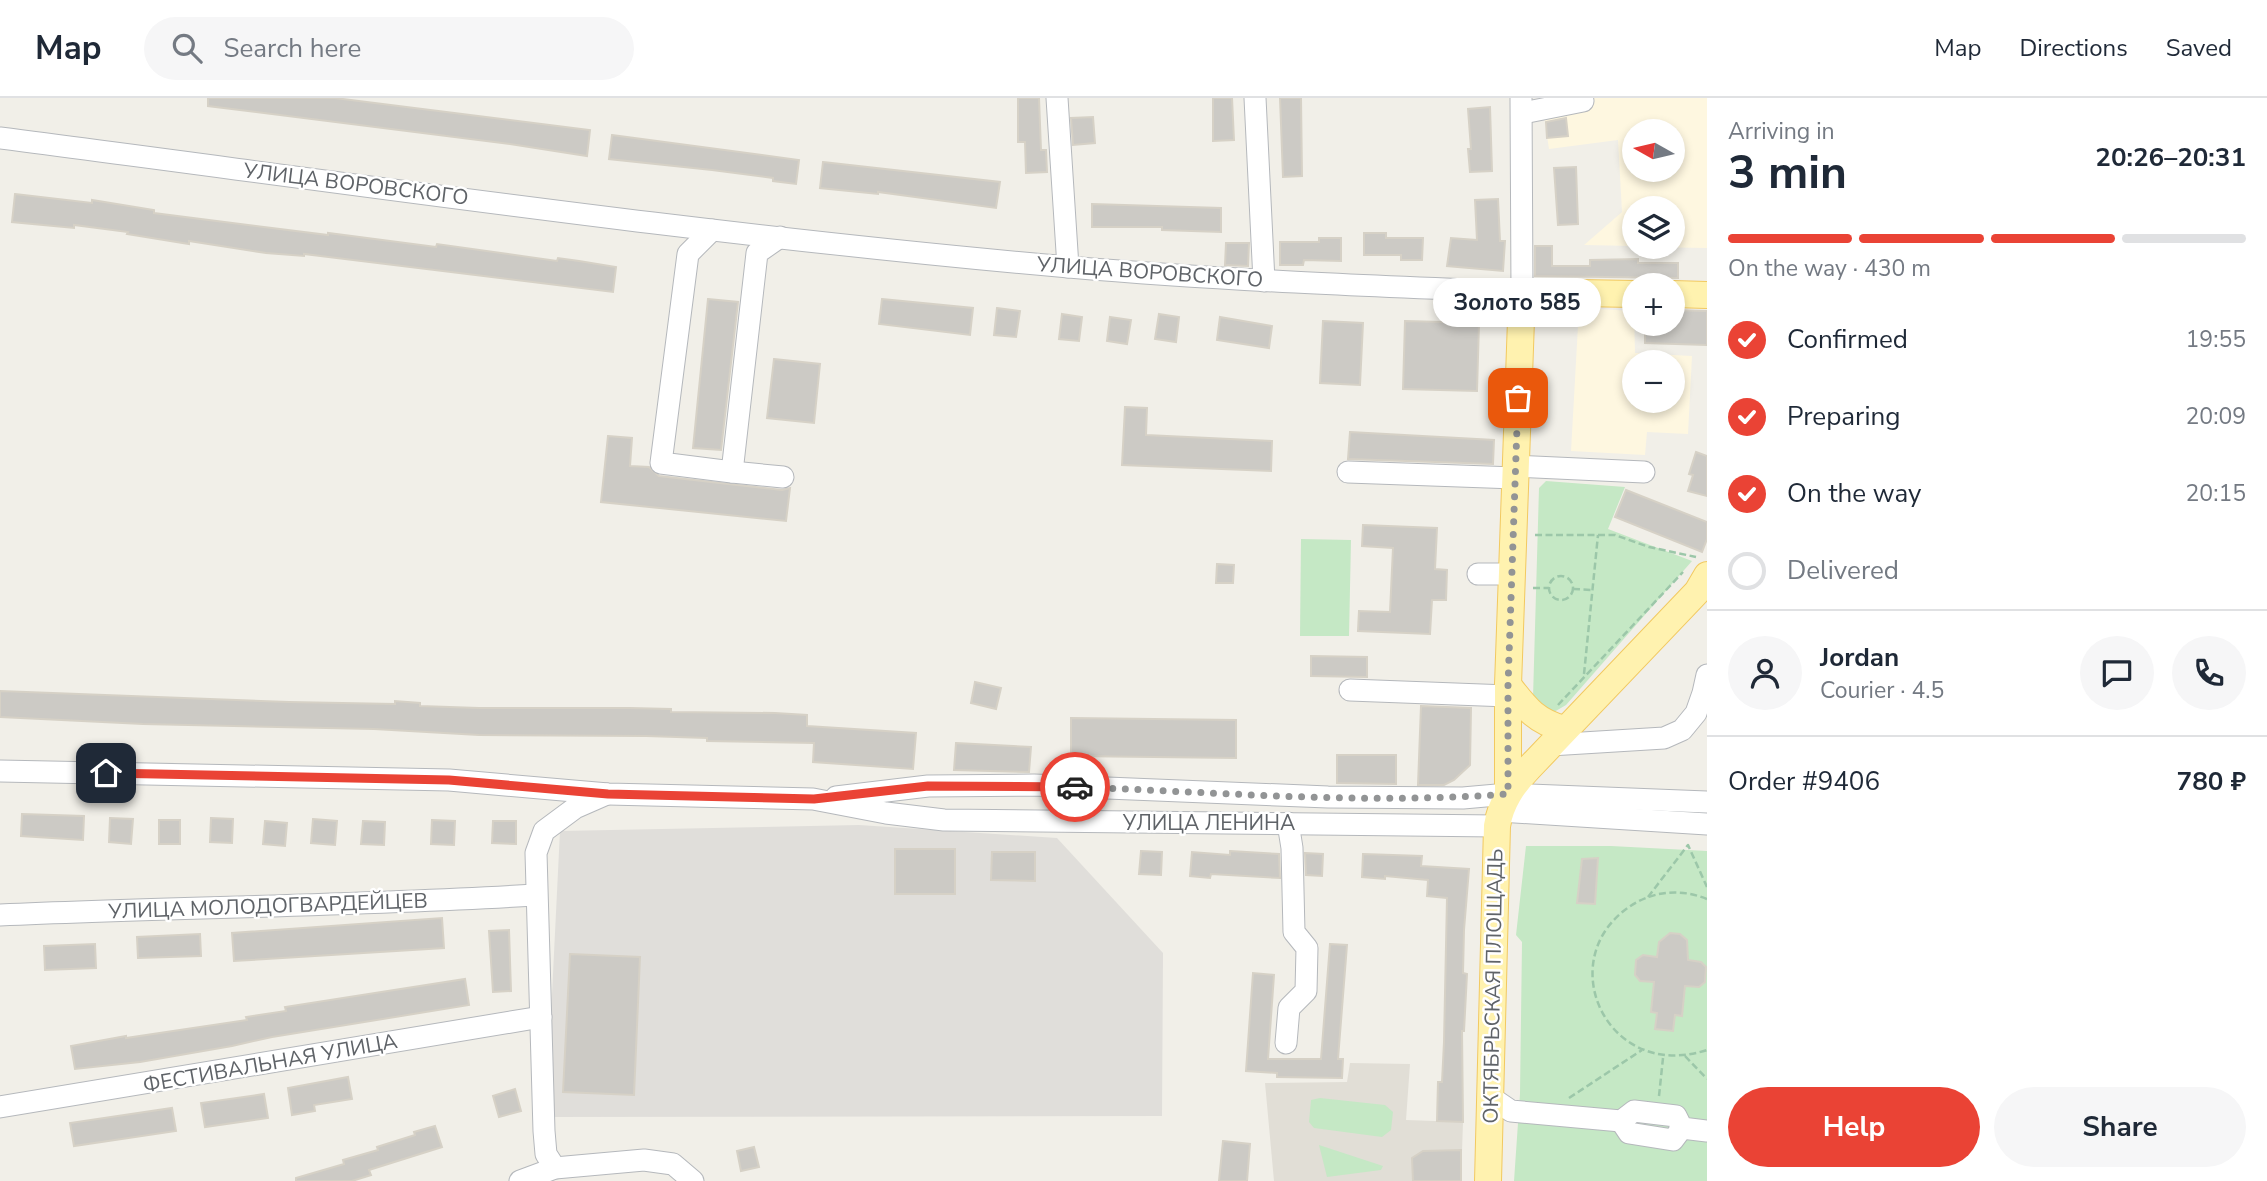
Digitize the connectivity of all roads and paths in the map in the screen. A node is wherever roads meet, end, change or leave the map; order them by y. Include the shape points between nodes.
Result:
1 (1057, 98) edge
2 (1255, 98) edge
3 (1583, 101) dead end
4 (1522, 105) edge
5 (0, 138) edge
6 (712, 230) junction
7 (780, 237) junction
8 (1068, 267) junction
9 (1264, 282) junction
10 (1522, 292) junction
11 (1622, 294) edge
12 (1685, 295) edge
13 (1707, 295) edge
14 (732, 472) junction
15 (1348, 472) dead end
16 (1515, 472) junction
17 (1644, 472) dead end
18 (783, 477) dead end
19 (1535, 535) dead end
20 (1598, 535) junction
21 (1697, 567) edge
22 (1478, 573) dead end
23 (1522, 581) junction
24 (1549, 588) junction
25 (1573, 589) junction
26 (1592, 590) junction
27 (1707, 675) edge
28 (1584, 676) junction
29 (1350, 690) dead end
30 (1508, 690) junction
31 (1557, 727) junction
32 (0, 771) edge
33 (608, 794) junction
34 (814, 799) junction
35 (1707, 802) edge
36 (1502, 810) junction
37 (1288, 823) junction
38 (1707, 824) edge
39 (1707, 887) edge
40 (536, 895) junction
41 (1648, 897) junction
42 (1707, 899) edge
43 (0, 915) edge
44 (541, 1017) junction
45 (1286, 1043) dead end
46 (1642, 1050) junction
47 (1707, 1050) edge
48 (1663, 1056) junction
49 (1685, 1056) junction
50 (1707, 1079) edge
51 (1489, 1096) junction
52 (0, 1107) edge
53 (1546, 1114) junction
54 (1657, 1114) junction
55 (1621, 1121) junction
56 (1682, 1128) junction
57 (1707, 1131) edge
58 (555, 1168) junction
59 (520, 1181) edge
60 (693, 1181) edge
61 (1488, 1181) edge

1 - 8 street
2 - 9 street
3 - 4 street
4 - 10 street
5 - 6 street, УЛИЦА ВОРОВСКОГО
6 - 7 street, УЛИЦА ВОРОВСКОГО
6 - 14 street via 688,254 651,462
7 - 8 street, УЛИЦА ВОРОВСКОГО
7 - 14 street via 757,253
8 - 9 street, УЛИЦА ВОРОВСКОГО
9 - 10 street, УЛИЦА ВОРОВСКОГО
10 - 11 main road
10 - 16 main road, ОКТЯБРЬСКАЯ ПЛОЩАДЬ
12 - 13 main road
14 - 18 street
15 - 16 street
16 - 17 street
16 - 23 main road, ОКТЯБРЬСКАЯ ПЛОЩАДЬ
19 - 20 path
20 - 21 path via 1615,535
20 - 26 path
21 - 28 path
21 - 31 main road via 1697,592
22 - 23 street
23 - 24 path
23 - 30 main road, ОКТЯБРЬСКАЯ ПЛОЩАДЬ
24 - 25 path via 1558,600 1569,597
24 - 25 path via 1554,578 1562,576
25 - 26 path
26 - 28 path
27 - 31 street via 1696,713 1682,730 1664,738
28 - 31 path
29 - 30 street
30 - 31 main road via 1533,715
30 - 36 main road, ОКТЯБРЬСКАЯ ПЛОЩАДЬ
31 - 36 main road
32 - 33 street, УЛИЦА ЛЕНИНА via 449,780
33 - 34 street, УЛИЦА ЛЕНИНА
33 - 40 street via 575,808 544,831 536,853
34 - 36 street via 928,786 1046,786 1328,797 1463,797
34 - 37 street, УЛИЦА ЛЕНИНА via 944,820
35 - 36 street
36 - 37 street, УЛИЦА ЛЕНИНА
36 - 38 street
36 - 51 main road, ОКТЯБРЬСКАЯ ПЛОЩАДЬ
37 - 45 street via 1294,932 1307,948 1306,991 1289,1008
39 - 41 path via 1688,845
40 - 43 street, УЛИЦА МОЛОДОГВАРДЕЙЦЕВ
40 - 44 street
41 - 42 path via 1681,892
41 - 46 path via 1626,908 1609,925 1593,970 1595,995 1604,1017 1619,1036
44 - 52 street, ФЕСТИВАЛЬНАЯ УЛИЦА
44 - 58 street via 546,1154
46 - 48 path
46 - 53 path
47 - 49 path
48 - 49 path
48 - 54 path
49 - 50 path
51 - 53 street via 1511,1111
51 - 61 main road, ОКТЯБРЬСКАЯ ПЛОЩАДЬ
53 - 55 street
54 - 55 street via 1634,1111
54 - 56 street via 1676,1116
55 - 56 street via 1629,1133 1673,1140
56 - 57 street
58 - 59 street
58 - 60 street via 644,1160 673,1164

